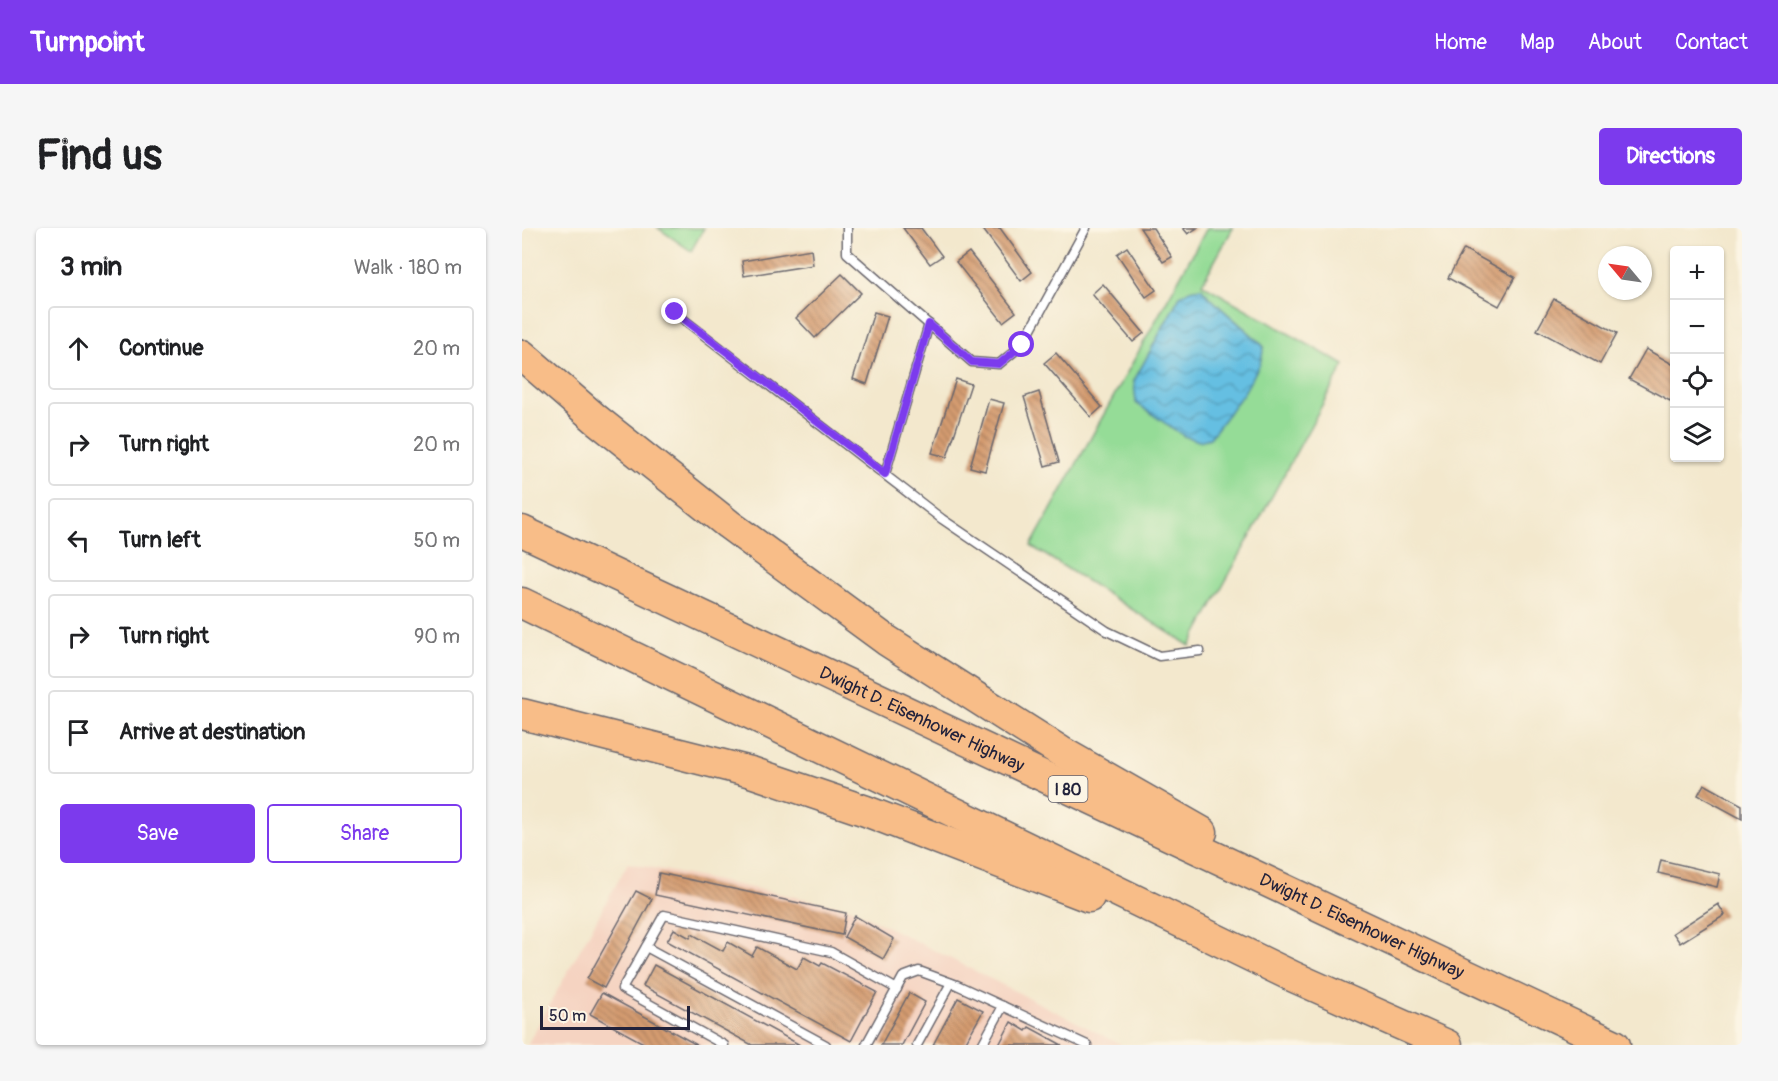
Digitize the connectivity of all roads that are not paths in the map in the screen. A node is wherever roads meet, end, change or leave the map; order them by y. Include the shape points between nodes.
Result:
1 (847, 228) edge
2 (1086, 228) edge
3 (675, 312) dead end
4 (929, 324) junction
5 (522, 355) edge
6 (885, 474) junction
7 (522, 531) edge
8 (522, 603) edge
9 (1200, 651) dead end
10 (522, 714) edge
11 (1379, 933) junction
12 (646, 947) junction
13 (1294, 977) junction
14 (951, 983) junction
15 (897, 989) junction
16 (1003, 1006) junction
17 (724, 1045) edge
18 (826, 1045) edge
19 (866, 1045) edge
20 (917, 1045) edge
21 (982, 1045) edge
22 (1087, 1045) edge
23 (1447, 1045) edge
24 (1615, 1045) edge

1 - 4 lane via 848,253
2 - 4 lane via 1022,345 999,364 972,362
3 - 6 lane
4 - 6 lane
5 - 11 highway via 719,516 886,640 1060,751
6 - 9 lane via 942,519 1107,631 1159,657
7 - 11 highway, Dwight D. Eisenhower Highway / I 80
8 - 13 highway
10 - 13 highway via 751,772 856,807
11 - 24 highway, Dwight D. Eisenhower Highway / I 80
12 - 15 lane via 664,915 831,952
12 - 17 lane via 622,989
12 - 18 lane
13 - 23 highway
14 - 15 lane via 919,971 903,977
14 - 16 lane
14 - 20 lane
15 - 19 lane
16 - 21 lane
16 - 22 lane

